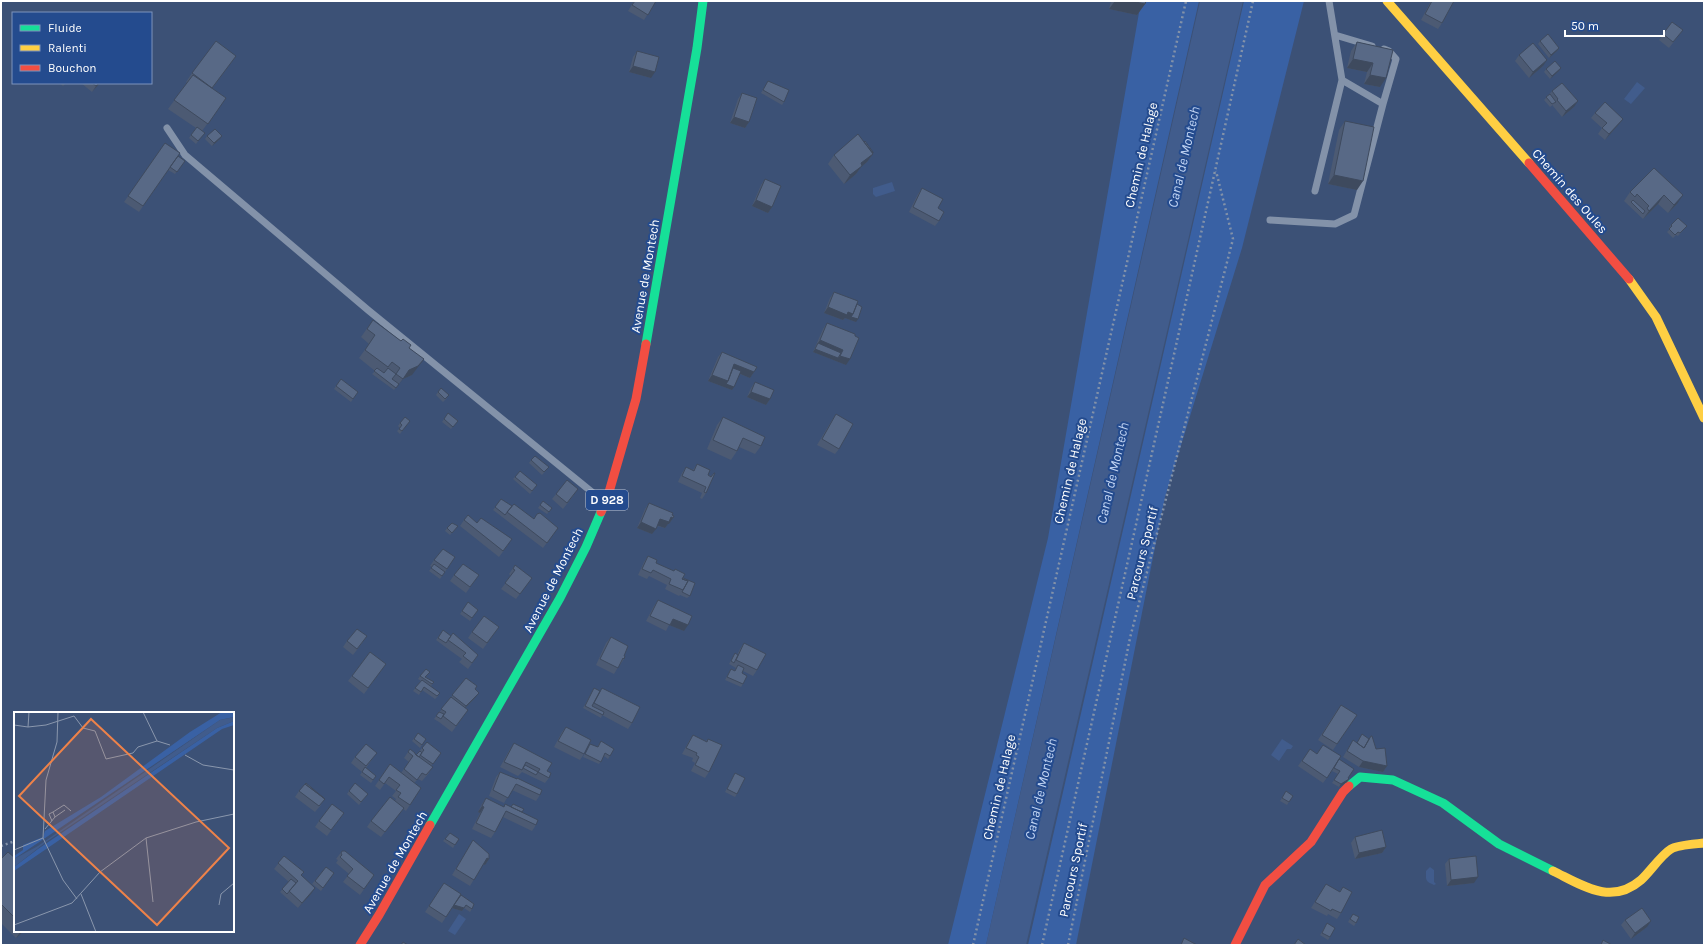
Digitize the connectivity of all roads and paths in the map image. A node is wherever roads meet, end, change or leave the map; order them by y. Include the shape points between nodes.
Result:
1 (703, 1) edge
2 (1186, 1) edge
3 (1253, 1) edge
4 (1328, 1) edge
5 (1387, 1) edge
6 (1335, 35) junction
7 (1342, 80) junction
8 (1382, 104) junction
9 (167, 128) dead end
10 (1215, 169) junction
11 (1315, 191) dead end
12 (1270, 220) dead end
13 (1704, 418) edge
14 (607, 499) junction
15 (14, 841) edge
16 (1704, 842) edge
17 (1, 846) edge
18 (360, 945) edge
19 (973, 945) edge
20 (1042, 945) edge
21 (1068, 945) edge
22 (1234, 945) edge

1 - 14 street, Avenue de Montech / D 928 via 636,399
2 - 19 path, Chemin de Halage
3 - 10 path
4 - 6 lane
5 - 13 street, Chemin des Oules via 1624,272 1656,317
6 - 7 lane
6 - 8 lane via 1389,51 1396,59
7 - 8 lane
7 - 11 lane
8 - 12 lane via 1354,216 1335,224
9 - 14 lane via 185,155 368,310 598,497
10 - 20 path
10 - 21 path, Parcours Sportif via 1233,239 1130,638
14 - 18 street, Avenue de Montech / D 928 via 560,598
15 - 17 path
16 - 22 street via 1671,849 1640,881 1624,891 1605,893 1499,844 1443,803 1394,780 1360,777 1343,792 1311,842 1265,885

